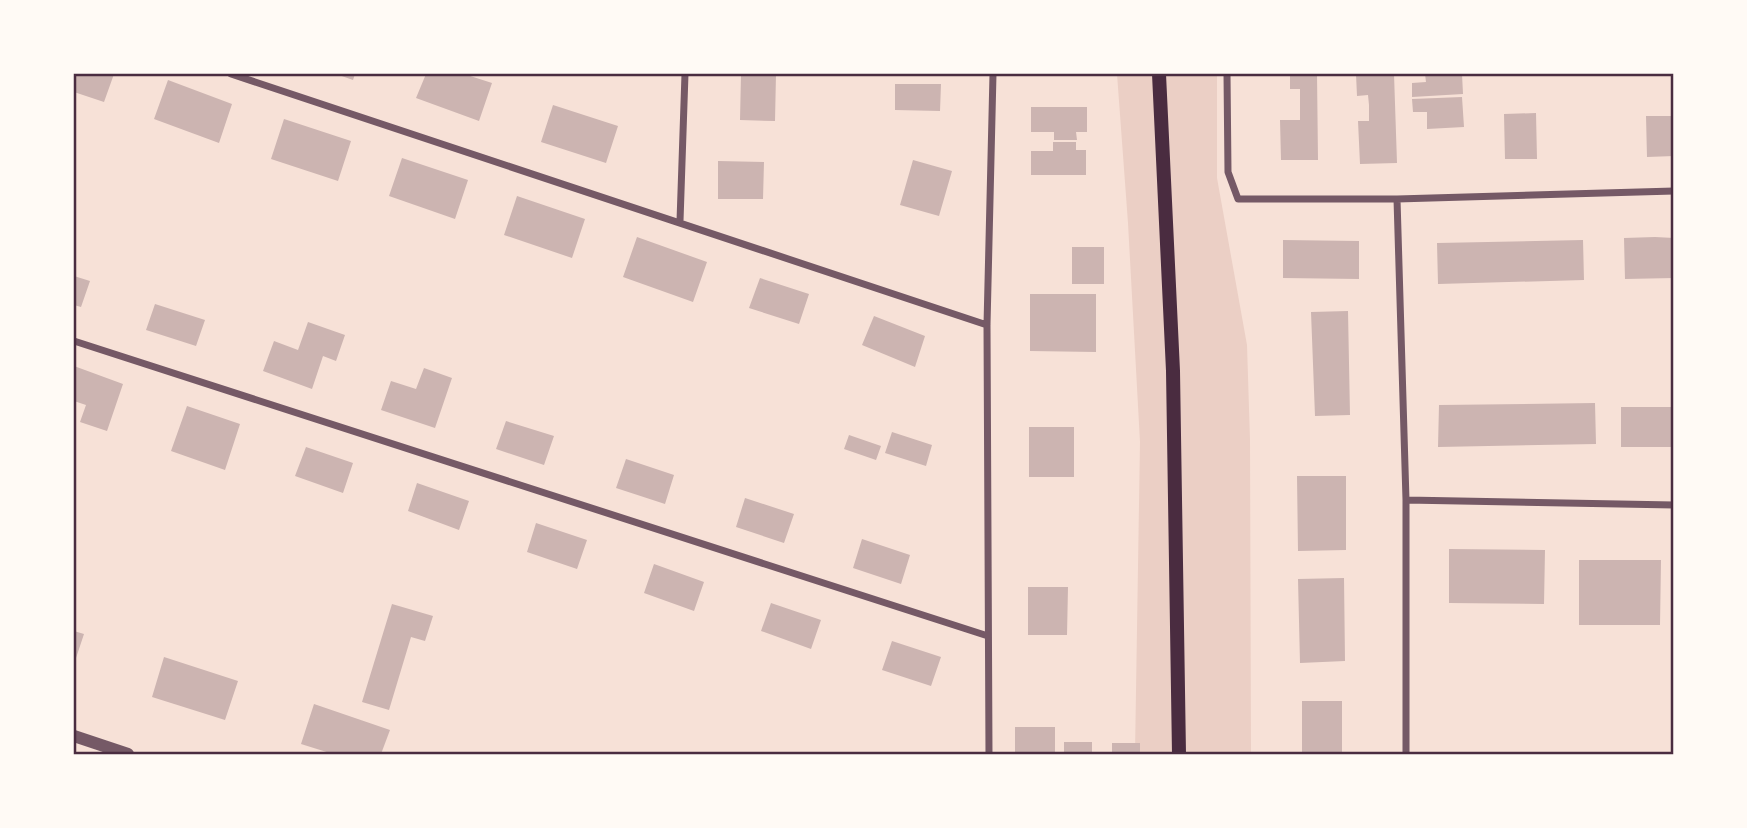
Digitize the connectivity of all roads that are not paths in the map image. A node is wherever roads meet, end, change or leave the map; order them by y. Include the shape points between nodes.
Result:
1 (231, 74) edge
2 (685, 74) edge
3 (993, 74) edge
4 (1159, 74) edge
5 (1227, 74) edge
6 (1674, 191) edge
7 (1397, 199) junction
8 (680, 221) junction
9 (987, 325) junction
10 (74, 341) edge
11 (1406, 500) junction
12 (1674, 505) edge
13 (988, 636) junction
14 (74, 736) edge
15 (128, 754) edge
16 (989, 754) edge
17 (1179, 754) edge
18 (1406, 754) edge

1 - 8 street
2 - 8 street
3 - 9 street
4 - 17 main road via 1173,371
5 - 7 street via 1228,172 1238,199
6 - 7 street
7 - 11 street
8 - 9 street
9 - 13 street
10 - 13 street
11 - 12 street
11 - 18 street
13 - 16 street
14 - 15 street

